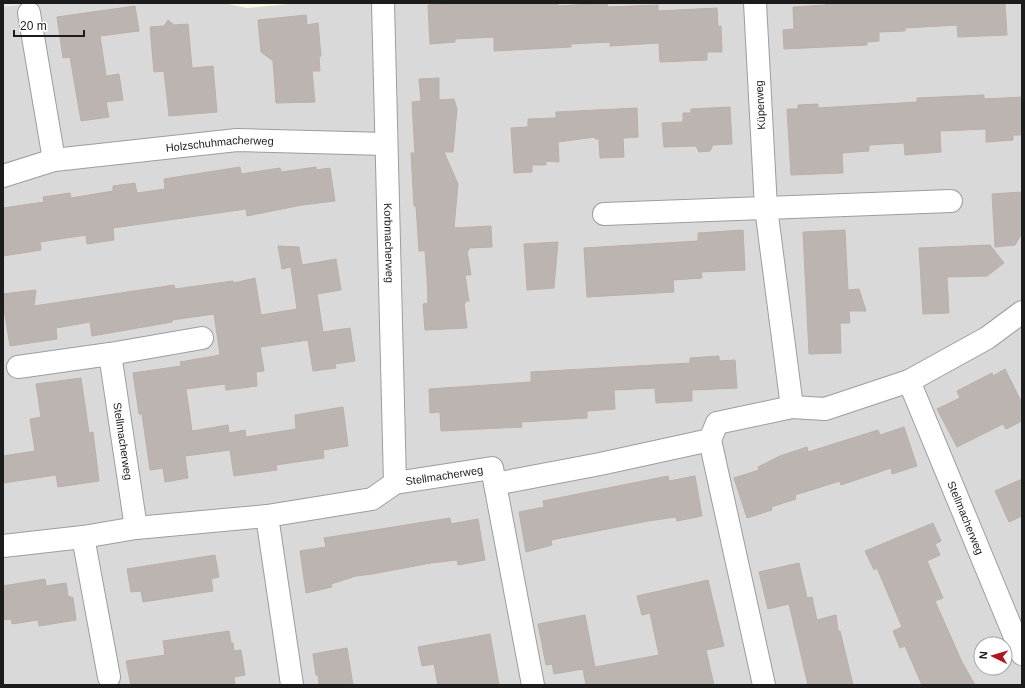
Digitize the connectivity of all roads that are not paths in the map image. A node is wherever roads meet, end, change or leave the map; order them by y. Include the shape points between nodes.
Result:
1 (383, 3) edge
2 (755, 3) edge
3 (29, 13) dead end
4 (386, 144) junction
5 (54, 160) junction
6 (3, 176) edge
7 (951, 201) dead end
8 (766, 208) junction
9 (604, 214) dead end
10 (1022, 312) edge
11 (202, 338) dead end
12 (110, 354) junction
13 (18, 367) dead end
14 (909, 381) junction
15 (792, 407) junction
16 (710, 440) junction
17 (395, 483) junction
18 (495, 484) junction
19 (267, 516) junction
20 (136, 528) junction
21 (83, 537) junction
22 (3, 546) edge
23 (1022, 654) edge
24 (109, 677) dead end
25 (292, 685) edge
26 (533, 685) edge
27 (764, 685) edge

1 - 4 street, Korbmacherweg
2 - 8 street, Küperweg
3 - 5 street
4 - 5 street, Holzschuhmacherweg via 237,140
4 - 17 street, Korbmacherweg
5 - 6 street, Holzschuhmacherweg
7 - 8 street
8 - 9 street
8 - 15 street, Küperweg
10 - 14 street via 987,338
11 - 12 street
12 - 13 street
12 - 20 street, Stellmacherweg
14 - 15 street via 825,409
14 - 23 street, Stellmacherweg
15 - 16 street via 717,423
16 - 18 street, Stellmacherweg
16 - 27 street
17 - 18 street, Stellmacherweg via 492,468
17 - 19 street, Stellmacherweg via 372,499
18 - 26 street, Stellmacherweg
19 - 20 street, Stellmacherweg
19 - 25 street
20 - 21 street, Stellmacherweg
21 - 22 street, Stellmacherweg
21 - 24 street

